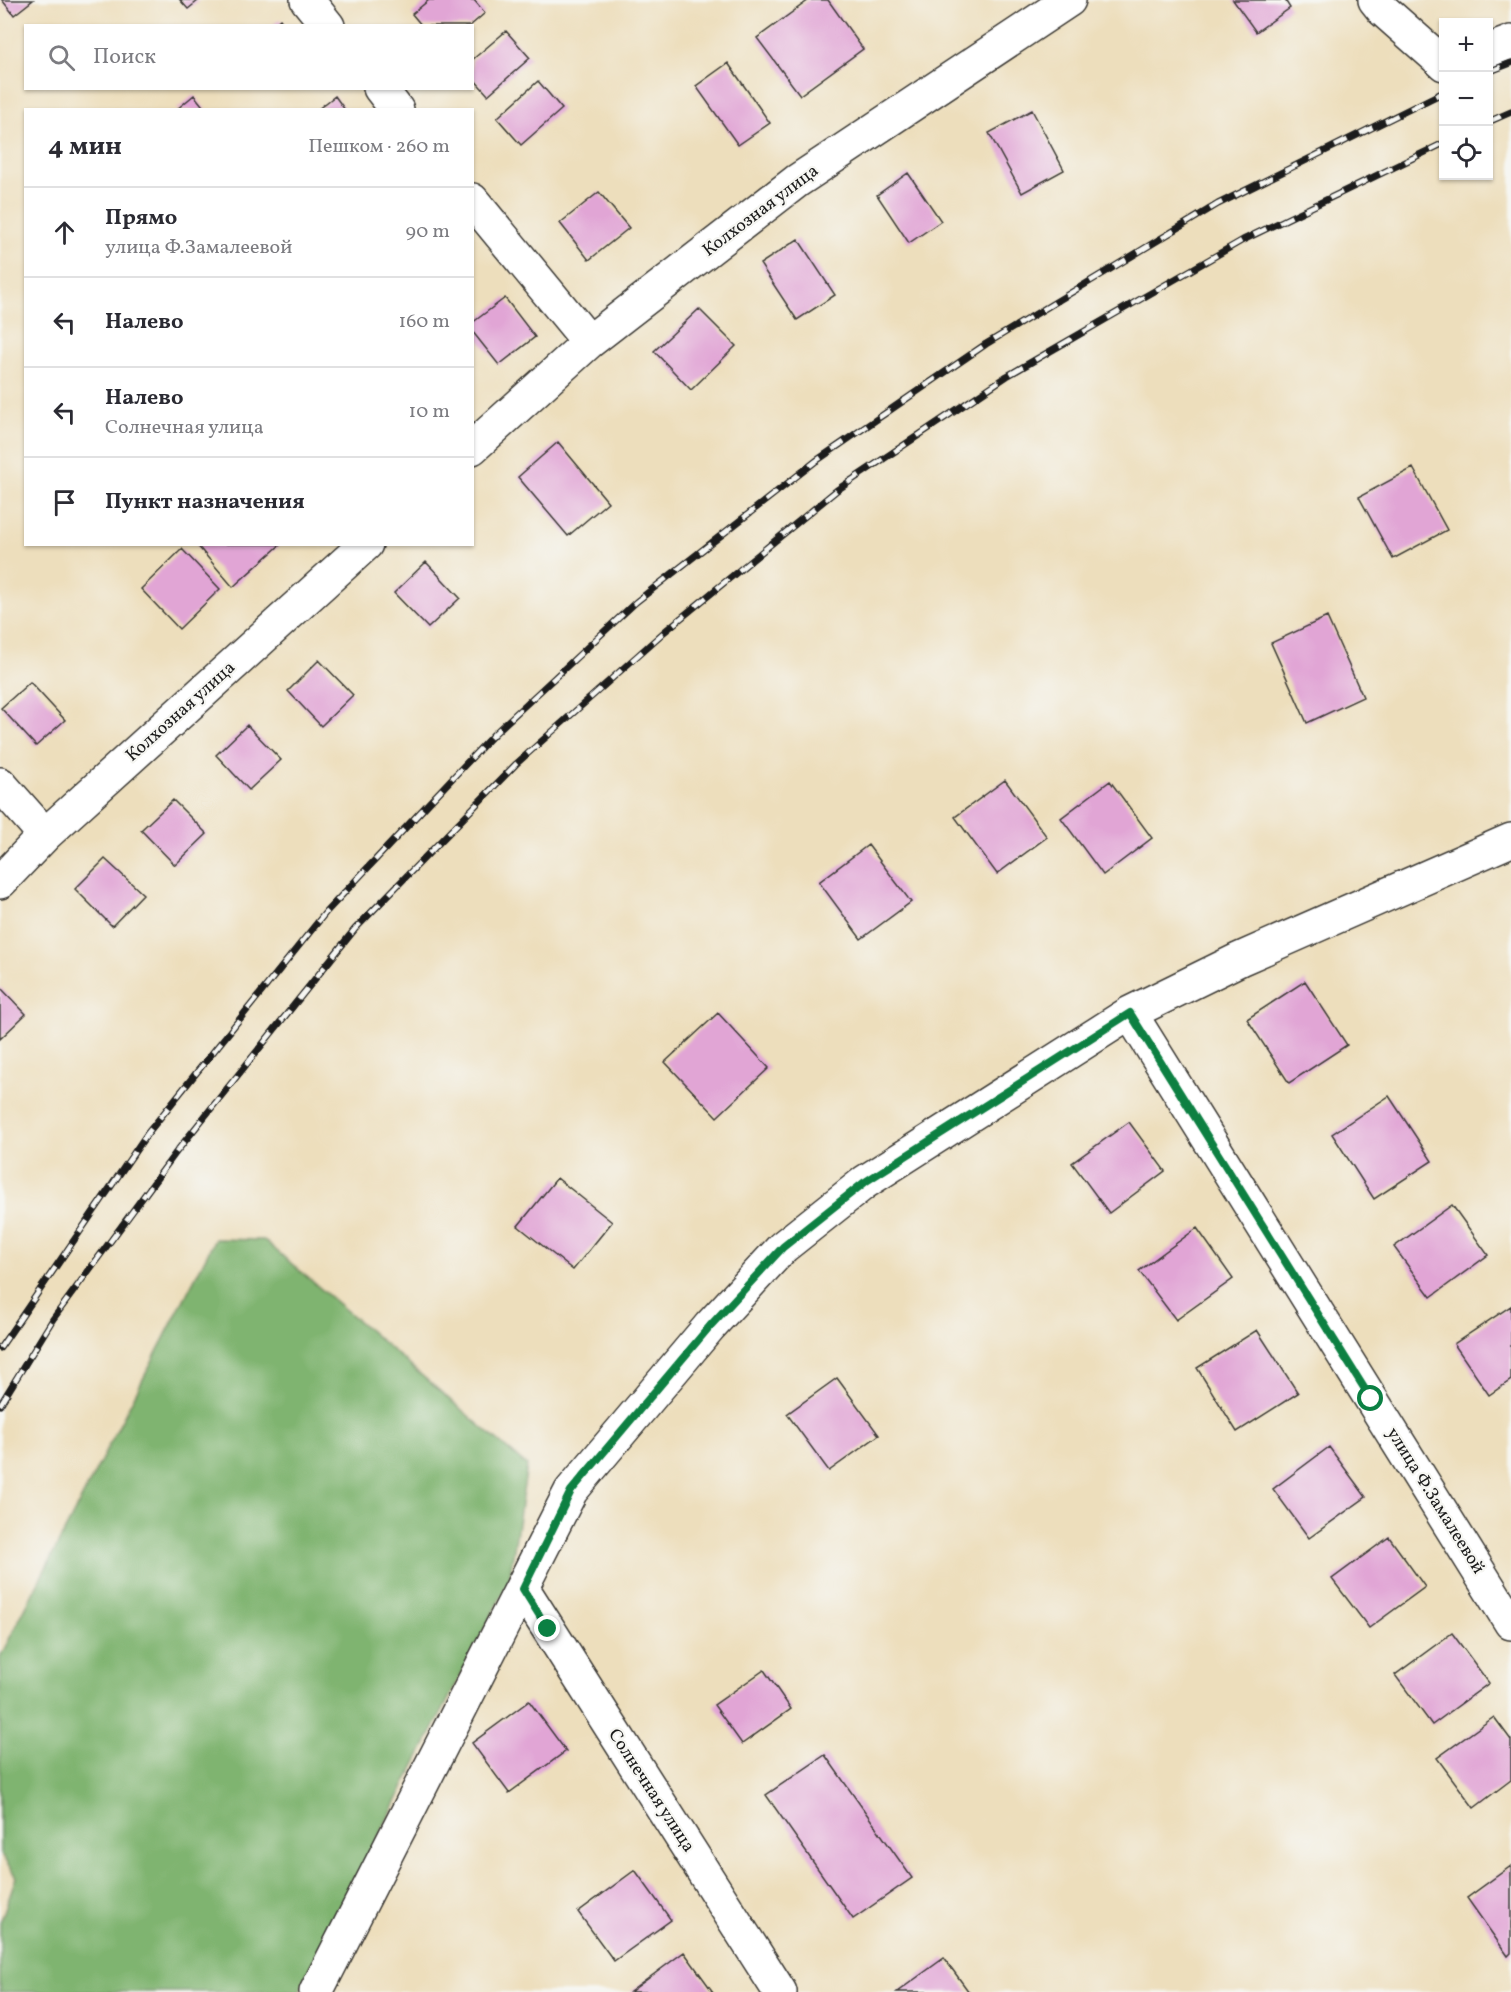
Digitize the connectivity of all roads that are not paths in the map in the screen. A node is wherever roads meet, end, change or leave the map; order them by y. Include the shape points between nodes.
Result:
1 (307, 0) edge
2 (1069, 0) edge
3 (1375, 0) edge
4 (326, 24) edge
5 (1511, 42) edge
6 (1493, 49) edge
7 (1439, 60) edge
8 (382, 90) edge
9 (396, 108) edge
10 (474, 202) edge
11 (590, 342) junction
12 (474, 446) edge
13 (364, 546) edge
14 (0, 784) edge
15 (45, 835) junction
16 (1511, 840) edge
17 (0, 882) edge
18 (1130, 1013) junction
19 (523, 1589) junction
20 (1511, 1623) edge
21 (316, 1992) edge
22 (780, 1992) edge

1 - 4 street
2 - 11 street, Колхозная улица via 798,181
3 - 7 street
5 - 6 street
8 - 9 street
10 - 11 street
11 - 12 street, Колхозная улица
13 - 15 street, Колхозная улица
14 - 15 street
15 - 17 street, Колхозная улица
16 - 18 street via 1240,959
18 - 19 street via 865,1182 783,1247 710,1326 571,1491
18 - 20 street, улица Ф.Замалеевой
19 - 21 street
19 - 22 street, Солнечная улица

